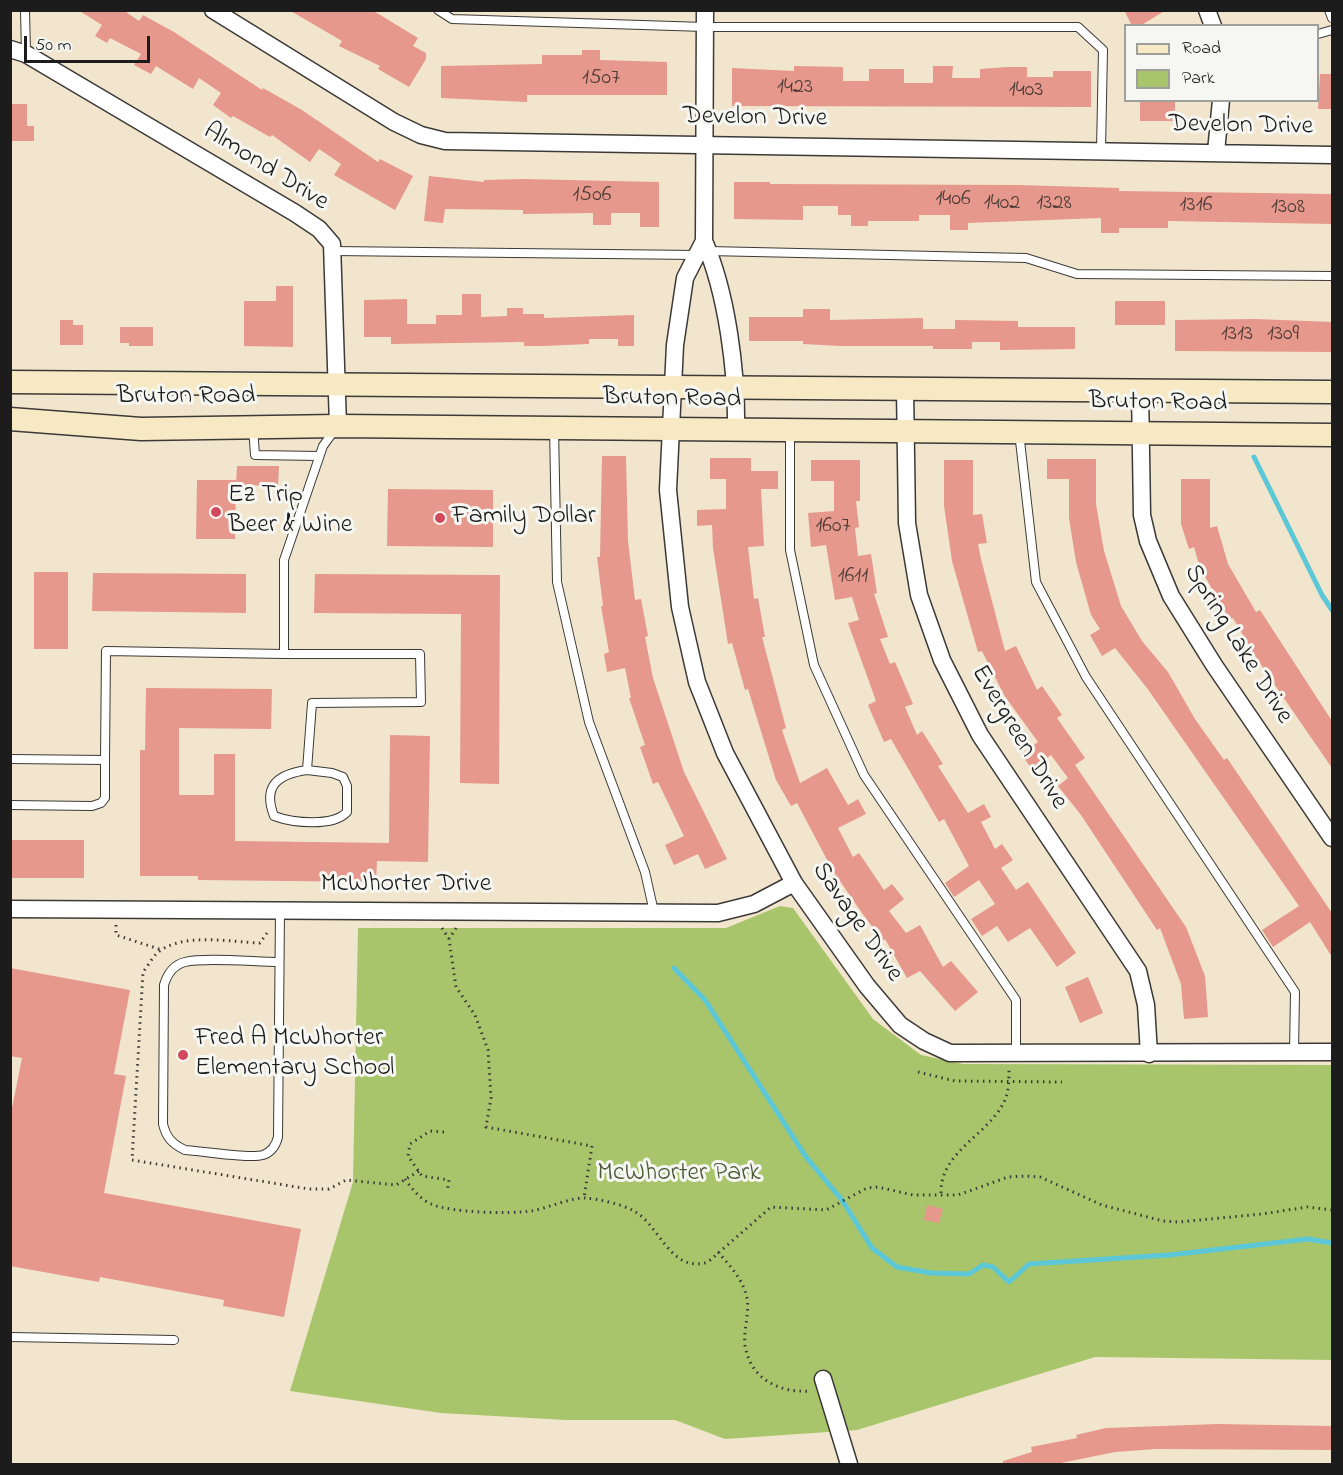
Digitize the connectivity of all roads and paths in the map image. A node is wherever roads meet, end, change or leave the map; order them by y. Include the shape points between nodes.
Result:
1 (25, 10) edge
2 (213, 10) edge
3 (438, 10) edge
4 (1329, 10) edge
5 (1332, 18) edge
6 (705, 19) edge
7 (18, 51) edge
8 (1221, 102) edge
9 (705, 144) junction
10 (1101, 150) junction
11 (1216, 152) junction
12 (1332, 154) edge
13 (703, 249) junction
14 (332, 251) junction
15 (1332, 276) edge
16 (10, 382) edge
17 (337, 385) junction
18 (673, 387) junction
19 (735, 388) junction
20 (905, 389) junction
21 (1140, 390) junction
22 (1332, 392) edge
23 (10, 418) edge
24 (338, 426) junction
25 (253, 427) junction
26 (554, 428) junction
27 (671, 429) junction
28 (736, 429) junction
29 (790, 430) junction
30 (906, 431) junction
31 (1019, 432) junction
32 (1140, 433) junction
33 (1332, 435) edge
34 (320, 456) junction
35 (284, 654) junction
36 (10, 759) edge
37 (105, 760) junction
38 (307, 771) junction
39 (10, 805) edge
40 (1332, 838) edge
41 (794, 883) junction
42 (10, 909) edge
43 (279, 910) junction
44 (654, 912) junction
45 (116, 923) dead end
46 (440, 923) dead end
47 (459, 924) dead end
48 (279, 933) junction
49 (449, 939) junction
50 (162, 950) junction
51 (279, 962) junction
52 (1332, 1052) edge
53 (1294, 1053) junction
54 (1013, 1054) junction
55 (1149, 1054) junction
56 (918, 1072) dead end
57 (1008, 1082) junction
58 (1062, 1082) dead end
59 (444, 1132) dead end
60 (419, 1171) junction
61 (405, 1179) junction
62 (447, 1192) dead end
63 (941, 1193) junction
64 (584, 1198) junction
65 (1332, 1210) edge
66 (718, 1252) junction
67 (10, 1337) edge
68 (174, 1340) dead end
69 (825, 1384) joint
70 (849, 1464) edge

1 - 7 lane
2 - 9 street, Develon Drive via 421,135 445,141
3 - 6 lane via 452,19
4 - 5 lane
6 - 9 street
6 - 10 lane via 1078,27 1103,50
7 - 14 street, Almond Drive via 295,213 318,229 332,244
8 - 11 street
9 - 10 street, Develon Drive
9 - 13 street
10 - 11 street, Develon Drive
11 - 12 street, Develon Drive
13 - 14 lane
13 - 15 lane via 1026,258 1077,274
13 - 18 street, Savage Drive via 685,278
13 - 19 street via 715,267
14 - 17 street, Almond Drive
16 - 17 main road, Bruton Road
17 - 18 main road, Bruton Road
17 - 24 street, Almond Drive
18 - 19 main road, Bruton Road
18 - 27 street, Savage Drive
19 - 20 main road, Bruton Road
19 - 28 street
20 - 21 main road, Bruton Road
20 - 30 street, Evergreen Drive
21 - 22 main road, Bruton Road
21 - 32 street, Spring Lake Drive
23 - 25 main road, Bruton Road via 141,429
24 - 25 main road, Bruton Road
24 - 26 main road, Bruton Road
24 - 34 lane
25 - 34 lane via 255,455
26 - 27 main road, Bruton Road
26 - 44 lane via 557,582 589,722 645,872
27 - 28 main road, Bruton Road
27 - 41 street, Savage Drive via 668,490 674,556 680,607 697,682 725,753
28 - 29 main road, Bruton Road
29 - 30 main road, Bruton Road
29 - 54 lane via 790,550 814,665 864,775 1016,1000
30 - 31 main road, Bruton Road
30 - 55 street, Evergreen Drive via 907,523 919,595 942,660 980,735 1138,971 1146,1005
31 - 32 main road, Bruton Road
31 - 53 lane via 1036,582 1086,677 1294,992
32 - 33 main road, Bruton Road
32 - 40 street, Spring Lake Drive via 1142,515 1148,541 1172,596
34 - 35 lane via 284,560
35 - 37 lane via 106,651
35 - 38 lane via 420,654 421,702 312,703
36 - 37 lane
37 - 39 lane via 105,798 101,803
38 - 38 lane via 343,777 347,812 341,819 274,816 272,788 277,781 285,774
41 - 44 street, McWhorter Drive via 754,904 718,913
41 - 54 street, Savage Drive via 867,986 900,1025 950,1053
42 - 43 street, McWhorter Drive
43 - 44 street, McWhorter Drive
43 - 48 lane
45 - 50 path via 116,935
46 - 49 path
47 - 49 path
48 - 50 path via 267,933 260,943 188,941
48 - 51 lane
49 - 64 path via 456,987 475,1014 488,1050 491,1098 486,1127 592,1146
50 - 61 path via 143,972 132,1160 309,1189 329,1189 346,1180 387,1185
51 - 51 lane via 185,962 166,978 163,1124 177,1146 257,1156 273,1148 278,1137
52 - 53 street, Savage Drive
53 - 55 street, Savage Drive
54 - 55 street, Savage Drive
54 - 57 path
56 - 57 path via 955,1081
57 - 58 path
57 - 63 path via 1004,1102 954,1156 941,1180
59 - 60 path via 430,1131 410,1144 408,1156
60 - 61 path
60 - 62 path via 422,1176 449,1180
61 - 64 path via 415,1193 432,1205 448,1208 503,1213 532,1211
63 - 65 path via 958,1195 1008,1177 1033,1176 1102,1205 1163,1221 1262,1214 1298,1207
63 - 66 path via 913,1195 878,1187 867,1188 826,1210 771,1207
64 - 66 path via 634,1211 678,1258 700,1264
66 - 69 path via 746,1293 745,1345 761,1378 795,1392
67 - 68 lane
69 - 70 street

